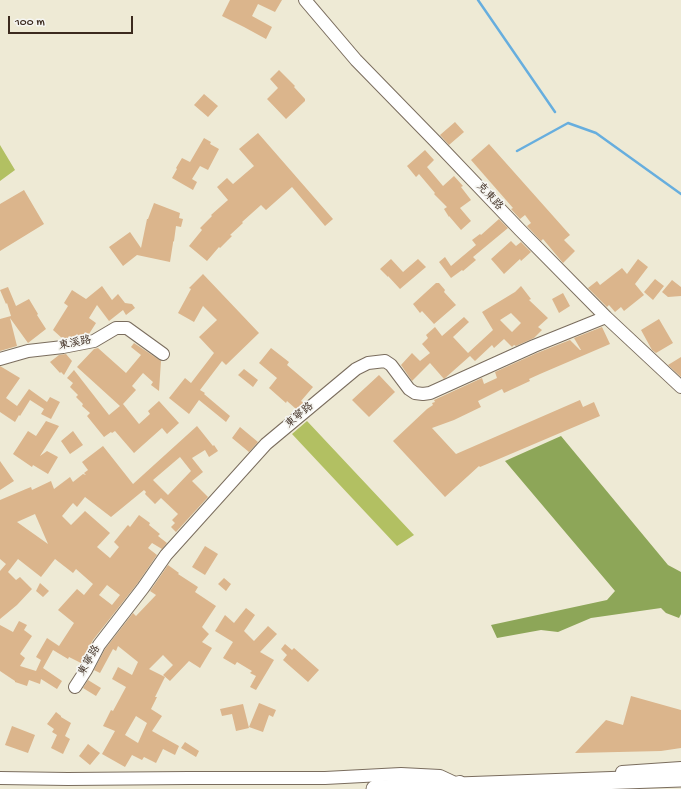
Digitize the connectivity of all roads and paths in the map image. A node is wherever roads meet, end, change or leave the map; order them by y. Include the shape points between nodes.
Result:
1 (305, 0) edge
2 (606, 317) junction
3 (163, 354) dead end
4 (0, 359) edge
5 (681, 387) edge
6 (75, 687) dead end
7 (681, 768) edge
8 (0, 778) edge
9 (681, 778) edge
10 (374, 789) edge

1 - 2 street, 克東路 via 356,60
2 - 5 street, 克東路
2 - 6 street, 東寧路 via 430,393 416,393 385,361 368,363 356,368 266,444 166,555 99,644
3 - 4 street, 東溪路 via 127,328 116,328 94,341 28,351
7 - 8 street via 455,782 440,776 401,774 326,778
9 - 10 highway

